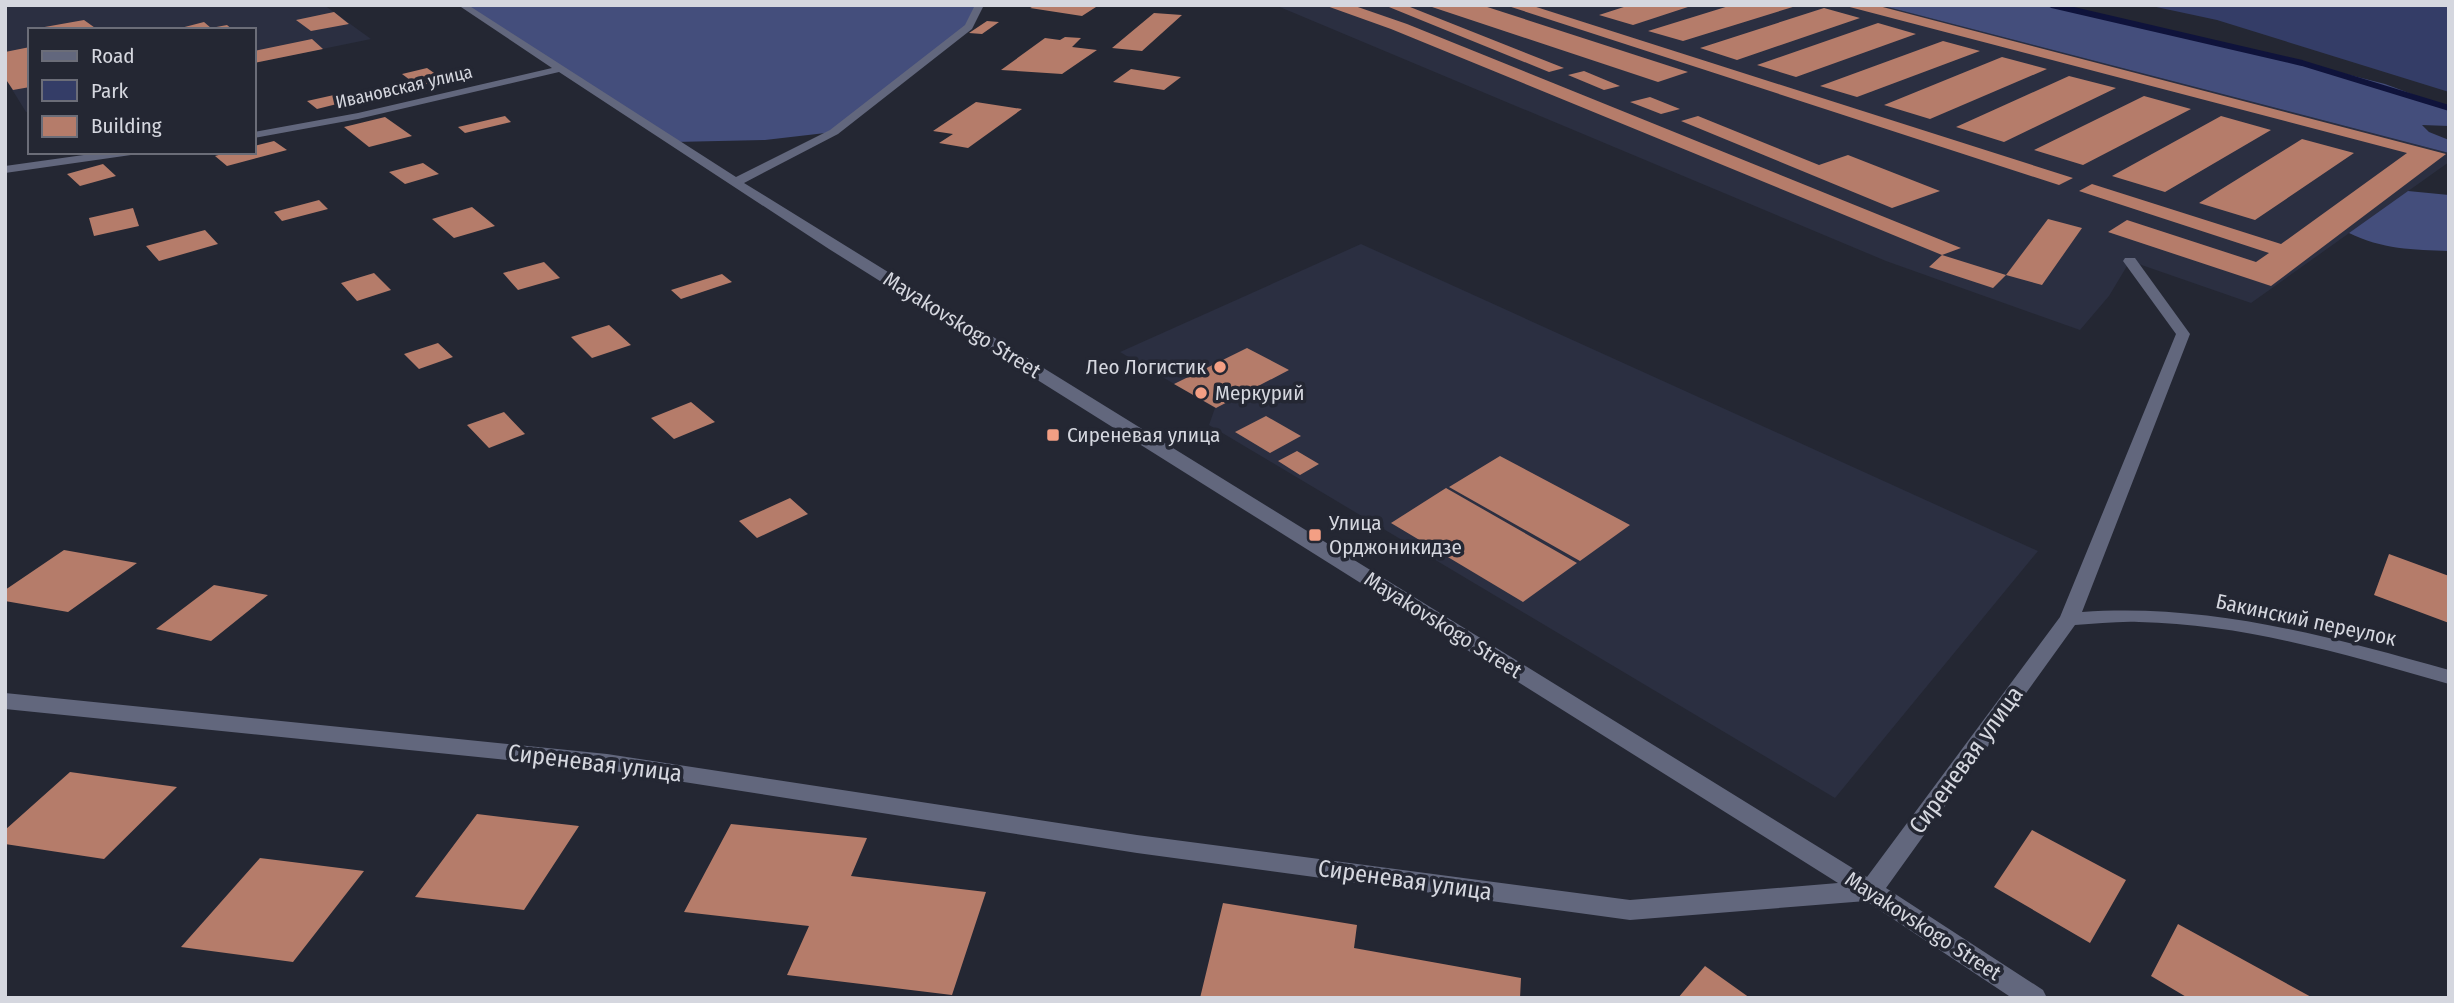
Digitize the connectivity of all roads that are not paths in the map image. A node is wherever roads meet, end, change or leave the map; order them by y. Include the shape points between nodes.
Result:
1 (462, 5) edge
2 (980, 5) edge
3 (561, 69) junction
4 (256, 135) edge
5 (117, 154) edge
6 (5, 170) edge
7 (736, 182) junction
8 (2130, 261) dead end
9 (2069, 619) junction
10 (2449, 677) edge
11 (5, 701) edge
12 (1870, 891) junction
13 (2034, 998) edge

1 - 3 street, Mayakovskogo Street
2 - 7 street via 968,27 834,132
3 - 4 street, Ивановская улица
3 - 7 street, Mayakovskogo Street
5 - 6 street
7 - 12 street, Mayakovskogo Street
8 - 9 street, Сиреневая улица via 2183,334
9 - 10 street, Бакинский переулок via 2139,615 2238,625
9 - 12 street, Сиреневая улица
11 - 12 street, Сиреневая улица via 607,762 1138,844 1630,910
12 - 13 street, Mayakovskogo Street

